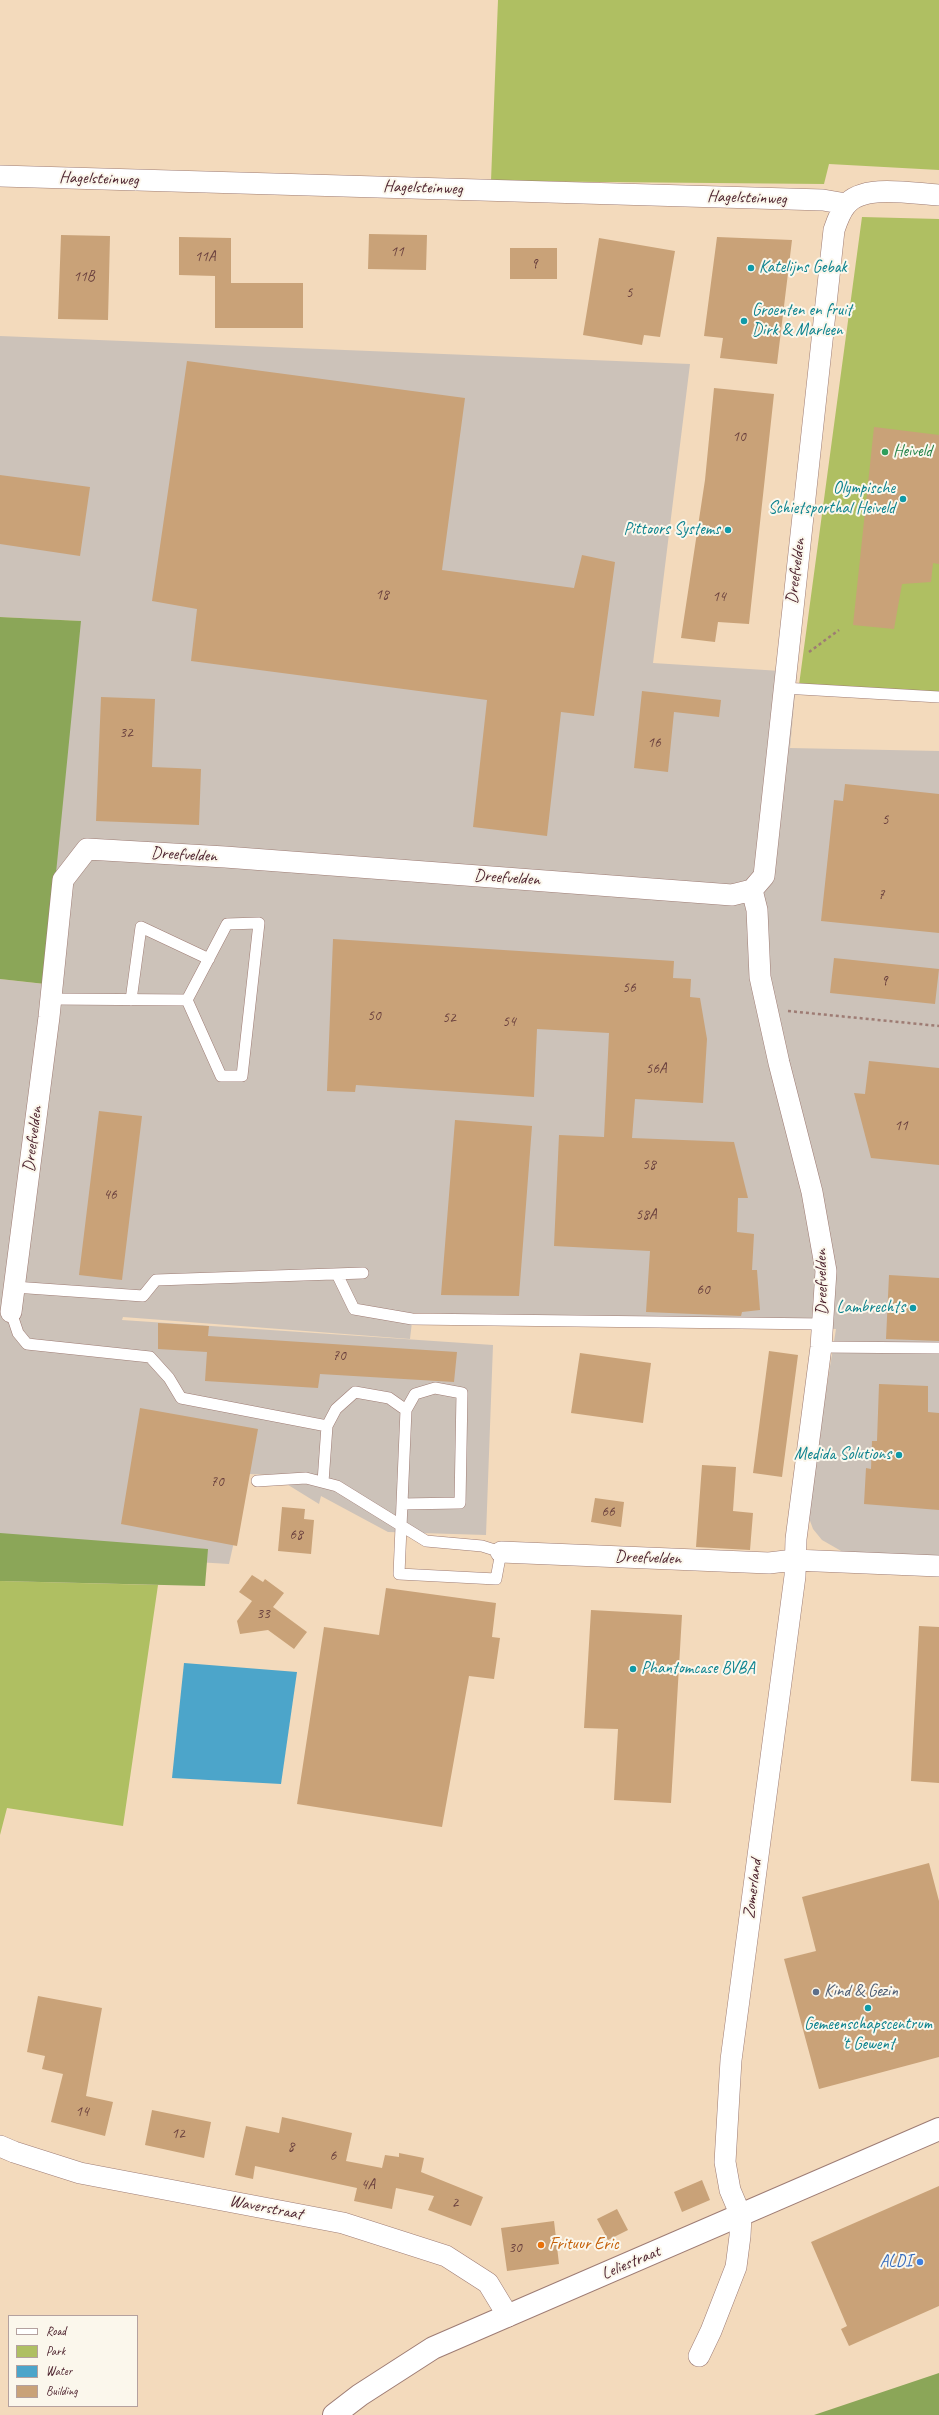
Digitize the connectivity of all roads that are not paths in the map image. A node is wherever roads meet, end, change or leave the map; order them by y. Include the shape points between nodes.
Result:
1 (0, 176) edge
2 (939, 195) edge
3 (846, 204) junction
4 (784, 679) junction
5 (939, 697) edge
6 (752, 890) junction
7 (209, 959) junction
8 (51, 999) junction
9 (131, 1000) junction
10 (187, 1000) junction
11 (363, 1273) dead end
12 (337, 1274) junction
13 (9, 1298) edge
14 (823, 1324) junction
15 (821, 1347) junction
16 (939, 1348) edge
17 (406, 1410) junction
18 (327, 1426) junction
19 (257, 1480) dead end
20 (322, 1482) junction
21 (402, 1504) junction
22 (402, 1526) junction
23 (501, 1552) junction
24 (794, 1560) junction
25 (939, 1566) edge
26 (939, 2129) edge
27 (0, 2146) edge
28 (741, 2216) junction
29 (508, 2316) junction
30 (699, 2356) dead end
31 (334, 2415) edge

1 - 3 street, Hagelsteinweg via 815,200
2 - 3 street via 868,192
3 - 4 street, Dreefvelden via 834,230
4 - 5 lane
4 - 6 street, Dreefvelden via 764,876
6 - 8 street, Dreefvelden via 732,895 87,849 63,880
6 - 14 street, Dreefvelden via 757,910 760,977 766,1009 821,1234 826,1271
7 - 9 lane via 141,927
7 - 10 lane
7 - 10 lane via 227,924 259,924 242,1076 221,1076
8 - 9 lane
8 - 13 street, Dreefvelden
9 - 10 lane
11 - 12 lane
12 - 13 lane via 156,1280 143,1296
12 - 14 lane via 354,1309 412,1319
13 - 18 lane via 18,1333 27,1344 150,1357 169,1378 181,1398
14 - 15 street, Dreefvelden
15 - 16 lane
15 - 24 street, Dreefvelden
17 - 18 lane via 389,1398 355,1392 336,1409
17 - 21 lane
17 - 21 lane via 415,1394 435,1388 462,1393 460,1503
18 - 20 lane
19 - 20 lane via 306,1478
20 - 22 lane via 337,1486
21 - 22 lane
22 - 23 lane via 426,1541 482,1546
22 - 23 lane via 399,1574 496,1579
23 - 24 street, Dreefvelden via 769,1563
24 - 25 street, Dreefvelden
24 - 28 street, Zomerland via 795,1576 731,2060 725,2162 730,2190
26 - 28 street, Leliestraat
27 - 29 street, Waverstraat via 80,2173 343,2223 446,2256 488,2283
28 - 29 street, Leliestraat
28 - 30 street via 736,2267 712,2331
29 - 31 street, Leliestraat via 434,2348 360,2395

